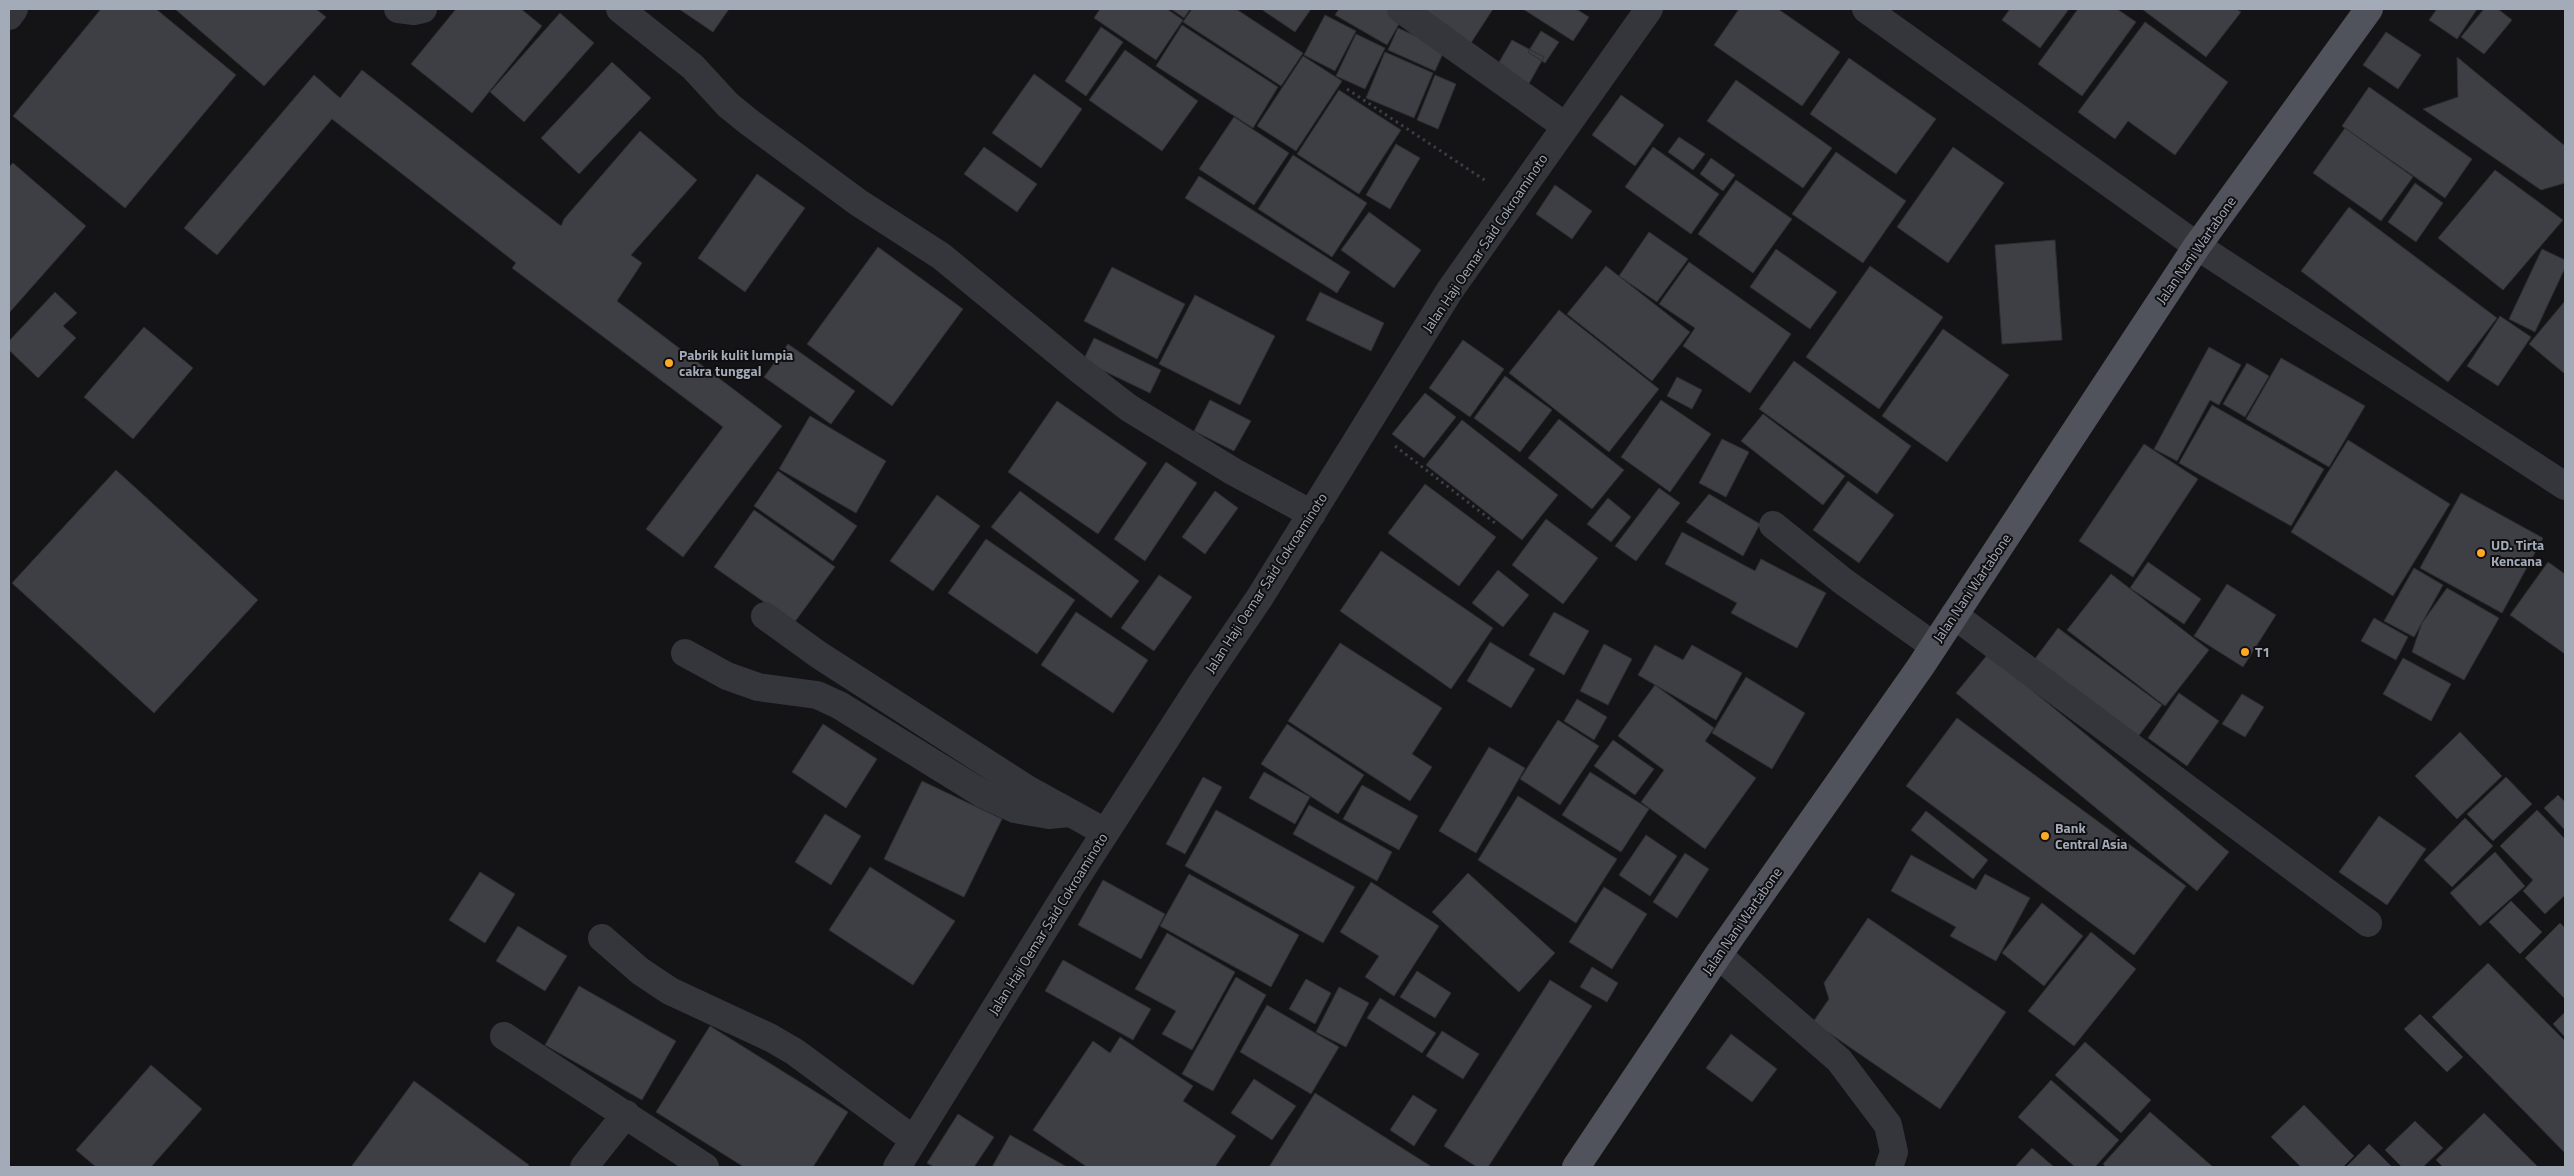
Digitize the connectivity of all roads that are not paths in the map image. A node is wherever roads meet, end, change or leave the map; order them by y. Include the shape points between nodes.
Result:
1 (14, 9) edge
2 (398, 9) edge
3 (423, 9) edge
4 (620, 9) edge
5 (1401, 9) edge
6 (1649, 9) edge
7 (1866, 9) edge
8 (2369, 9) edge
9 (9, 16) edge
10 (1565, 126) junction
11 (2197, 246) junction
12 (2565, 486) edge
13 (1312, 514) junction
14 (1773, 525) dead end
15 (1954, 615) junction
16 (765, 616) dead end
17 (1934, 646) junction
18 (685, 653) dead end
19 (1069, 813) junction
20 (1105, 832) junction
21 (2368, 923) dead end
22 (602, 938) dead end
23 (1718, 955) junction
24 (504, 1036) dead end
25 (626, 1114) junction
26 (914, 1140) junction
27 (584, 1167) edge
28 (705, 1167) edge
29 (897, 1167) edge
30 (1576, 1167) edge
31 (1889, 1167) edge

1 - 9 street
2 - 3 street
4 - 13 street via 686,61 749,122 858,203 941,256 1130,408 1226,468
5 - 10 street
6 - 10 street, Jalan Haji Oemar Said Cokroaminoto
7 - 11 street
8 - 11 main road, Jalan Nani Wartabone
10 - 13 street, Jalan Haji Oemar Said Cokroaminoto via 1450,290
11 - 12 street
11 - 15 main road, Jalan Nani Wartabone
13 - 20 street, Jalan Haji Oemar Said Cokroaminoto
14 - 17 street via 1844,582
15 - 17 main road, Jalan Nani Wartabone
15 - 21 street
16 - 19 street via 889,701
17 - 23 main road, Jalan Nani Wartabone
18 - 19 street via 727,676 758,687 816,695 839,705 983,794 1015,809
19 - 20 street
20 - 26 street, Jalan Haji Oemar Said Cokroaminoto
22 - 26 street via 640,971 670,991 795,1052
23 - 30 main road, Jalan Nani Wartabone
23 - 31 street via 1839,1060 1888,1125 1894,1152
24 - 25 street
25 - 27 street
25 - 28 street
26 - 29 street, Jalan Haji Oemar Said Cokroaminoto

